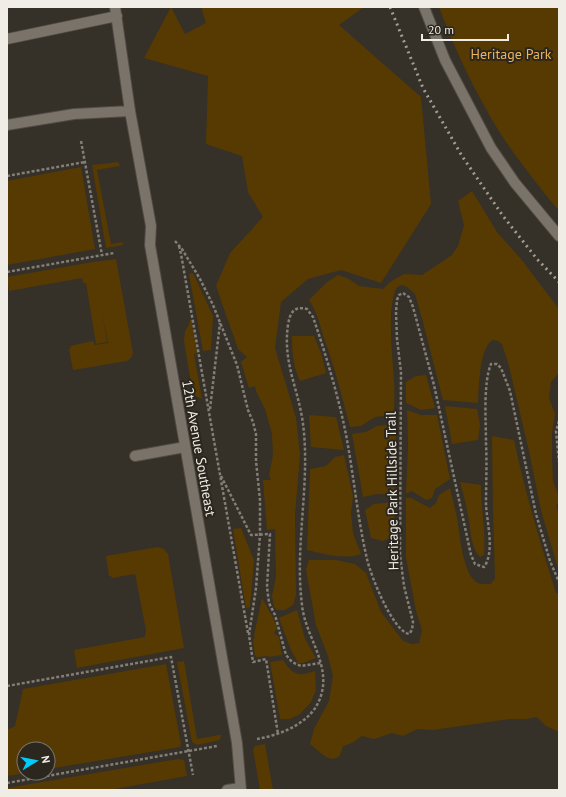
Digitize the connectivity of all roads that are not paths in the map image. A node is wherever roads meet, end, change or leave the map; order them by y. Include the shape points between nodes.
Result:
1 (424, 7) edge
2 (116, 12) edge
3 (7, 39) edge
4 (130, 111) junction
5 (7, 125) edge
6 (559, 236) edge
7 (185, 447) junction
8 (135, 456) dead end
9 (241, 789) edge
10 (227, 790) edge

1 - 6 street via 445,60 491,148 515,184
2 - 3 street
2 - 4 street, 12th Avenue Southeast
4 - 5 street via 74,114
4 - 7 street, 12th Avenue Southeast via 151,226 150,245
7 - 8 street
7 - 9 street, 12th Avenue Southeast via 237,743
9 - 10 street

